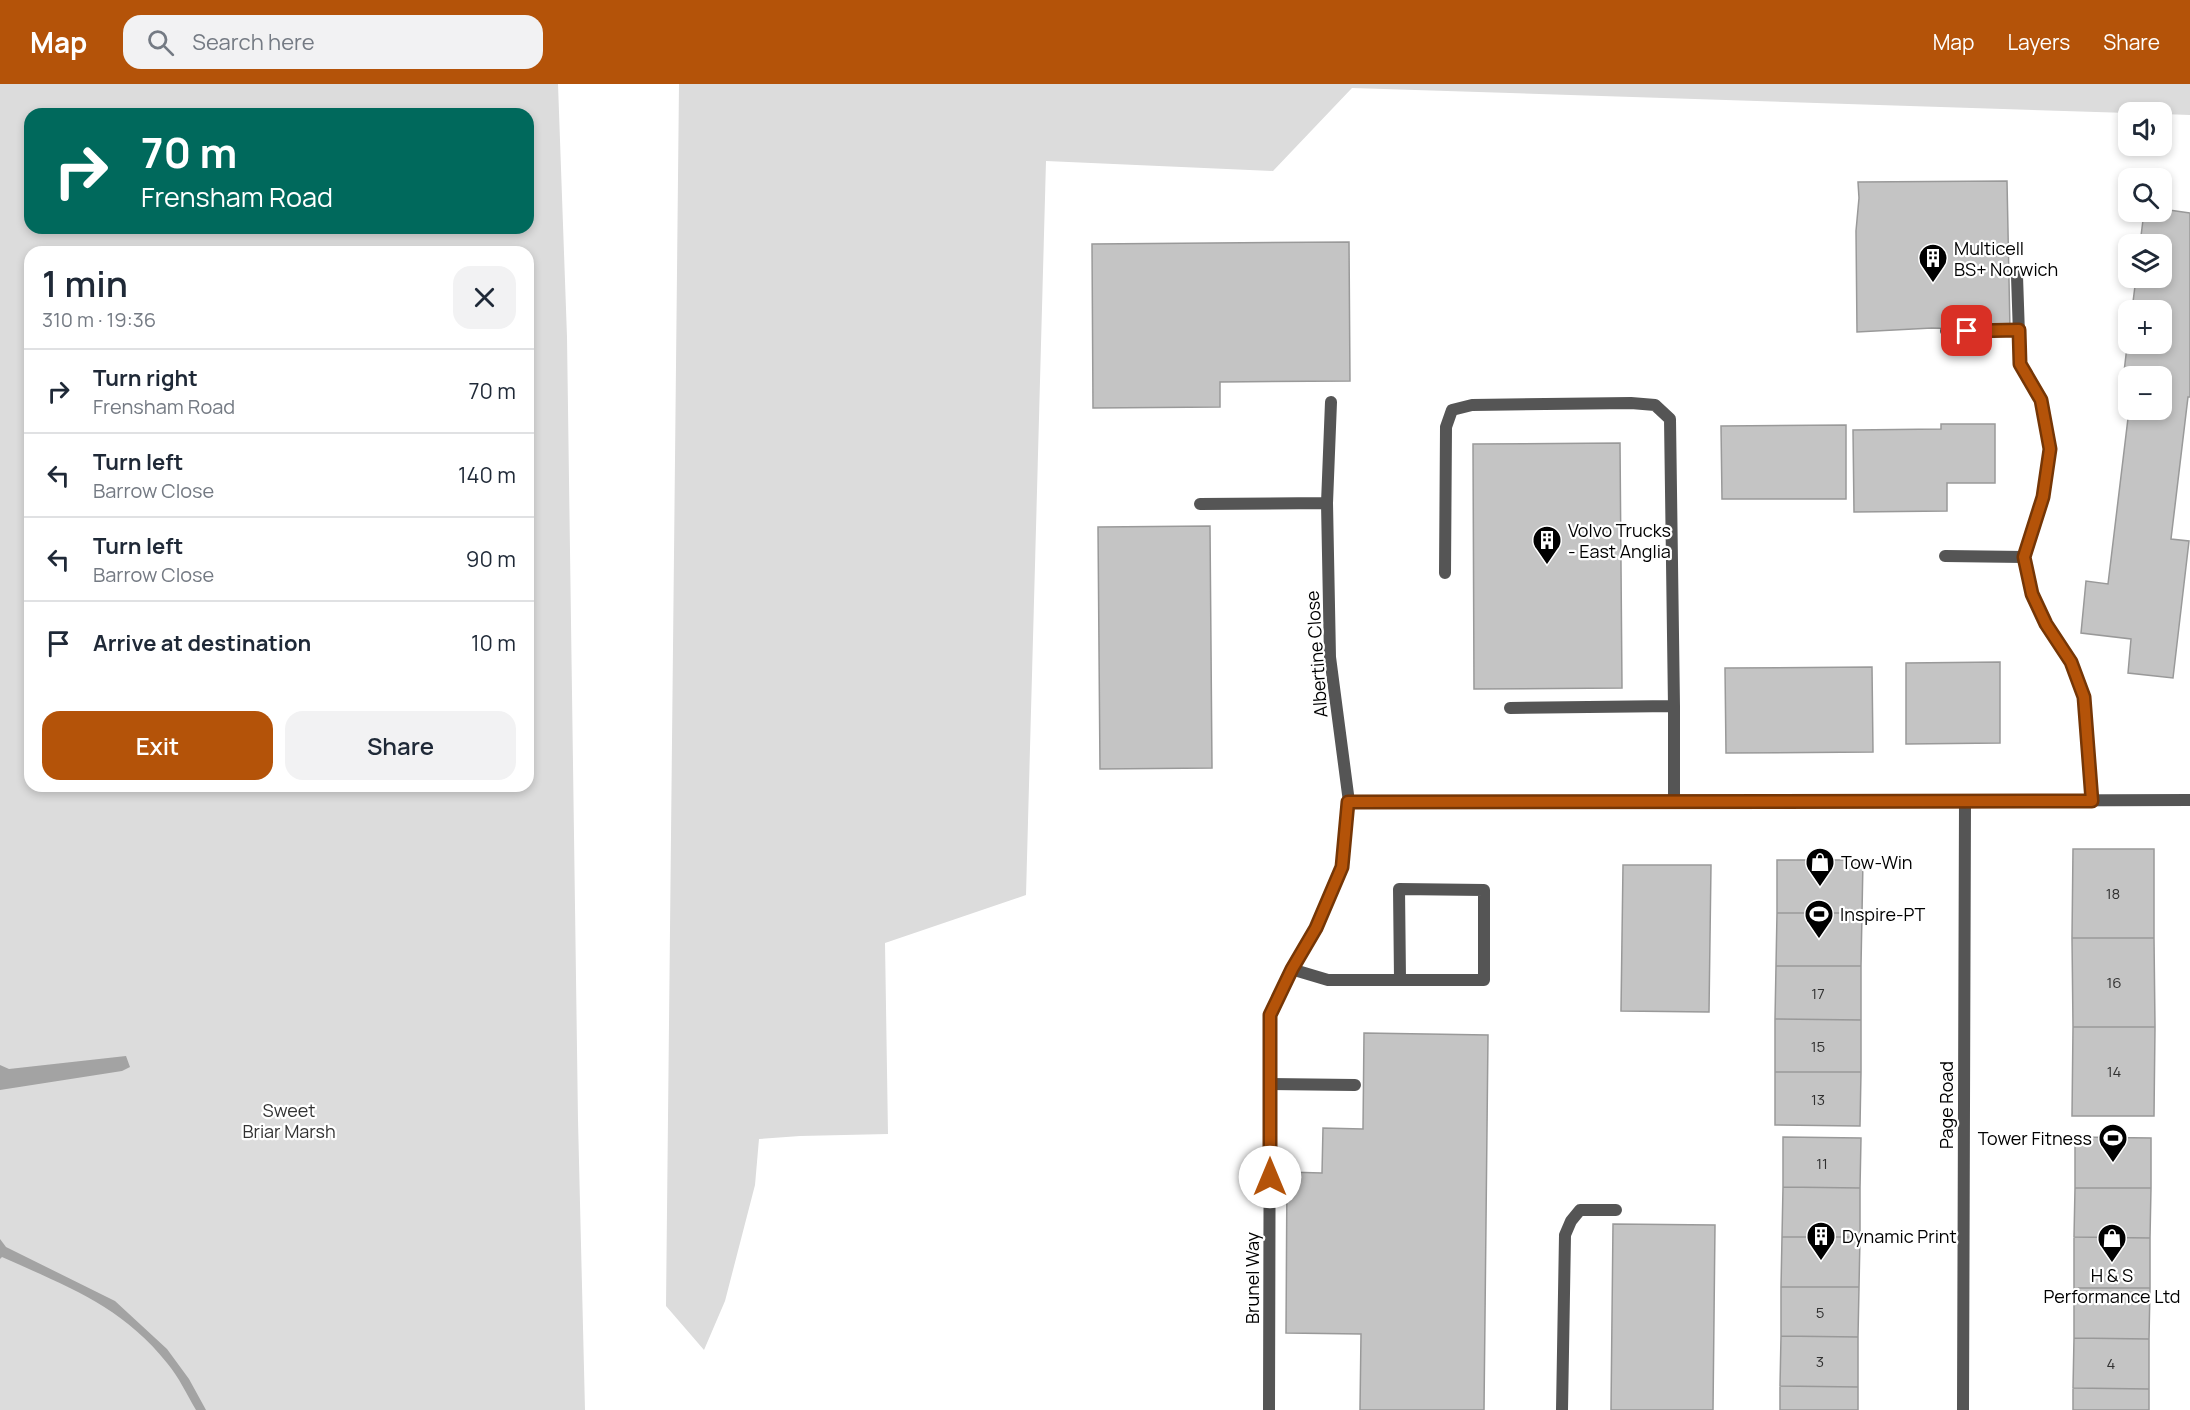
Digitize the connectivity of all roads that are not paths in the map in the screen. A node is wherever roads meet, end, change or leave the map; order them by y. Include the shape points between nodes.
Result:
1 (2017, 276) dead end
2 (2019, 330) junction
3 (1946, 331) dead end
4 (1331, 402) dead end
5 (1327, 503) junction
6 (1200, 504) dead end
7 (1945, 556) dead end
8 (2024, 557) junction
9 (1445, 573) dead end
10 (1674, 706) junction
11 (1510, 708) dead end
12 (2190, 800) edge
13 (1674, 801) junction
14 (1965, 801) junction
15 (2092, 801) junction
16 (1348, 802) junction
17 (1292, 969) junction
18 (1400, 979) junction
19 (1270, 1084) junction
20 (1356, 1084) dead end
21 (1616, 1210) dead end
22 (1269, 1410) edge
23 (1562, 1410) edge
24 (1963, 1410) edge

1 - 2 street
2 - 3 street
2 - 8 street via 2020,364 2041,400 2050,449 2043,497
4 - 5 street, Albertine Close
5 - 6 street
5 - 16 street, Albertine Close via 1330,657
7 - 8 street
8 - 15 street via 2032,594 2071,662 2084,697
9 - 10 street via 1446,427 1452,410 1472,405 1655,405 1670,418
10 - 11 street
10 - 13 street
12 - 15 street
13 - 14 street
13 - 16 street
14 - 15 street
14 - 24 street, Page Road
16 - 17 street, Brunel Way via 1342,867 1316,928
17 - 18 street via 1328,980
17 - 19 street, Brunel Way via 1270,1015
18 - 18 street via 1399,889 1484,890 1484,980
19 - 20 street
19 - 22 street, Brunel Way
21 - 23 street via 1580,1210 1565,1235

